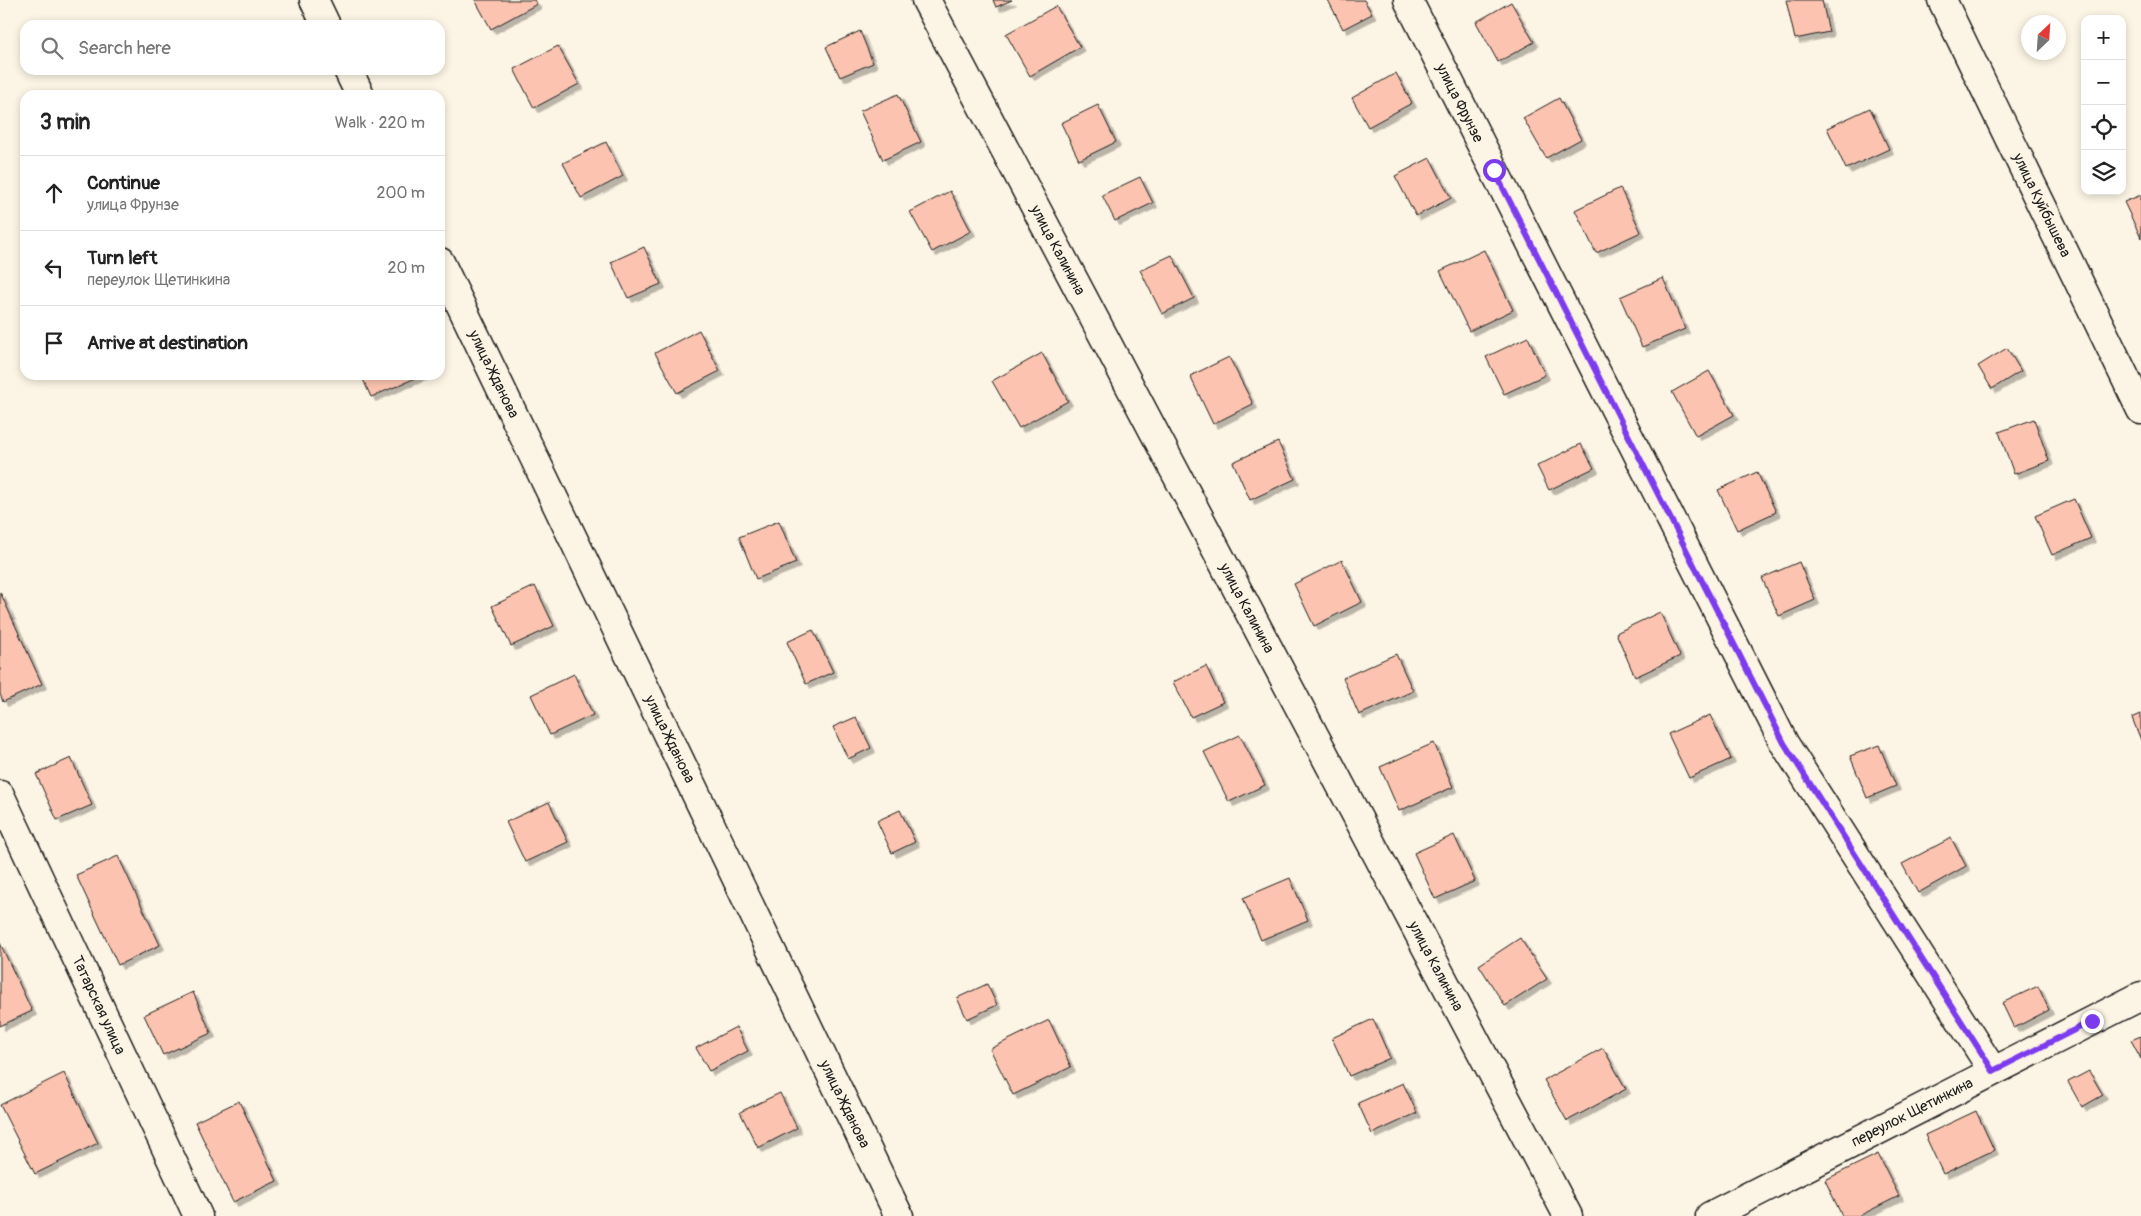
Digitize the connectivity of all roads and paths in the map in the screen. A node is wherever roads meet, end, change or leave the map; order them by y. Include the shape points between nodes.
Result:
1 (314, 0) edge
2 (926, 0) edge
3 (1408, 0) edge
4 (1942, 0) edge
5 (324, 20) edge
6 (350, 75) edge
7 (358, 90) edge
8 (445, 272) edge
9 (2141, 410) edge
10 (0, 795) edge
11 (2141, 996) edge
12 (1993, 1071) junction
13 (198, 1216) edge
14 (900, 1216) edge
15 (1568, 1216) edge
16 (1710, 1216) edge

1 - 5 street
2 - 15 street, улица Калинина
3 - 12 street, улица Фрунзе via 1784,743
4 - 9 street, улица Куйбышева
6 - 7 street
8 - 14 street, улица Жданова
10 - 13 street, Татарская улица
11 - 12 street, переулок Щетинкина
12 - 16 street, переулок Щетинкина

